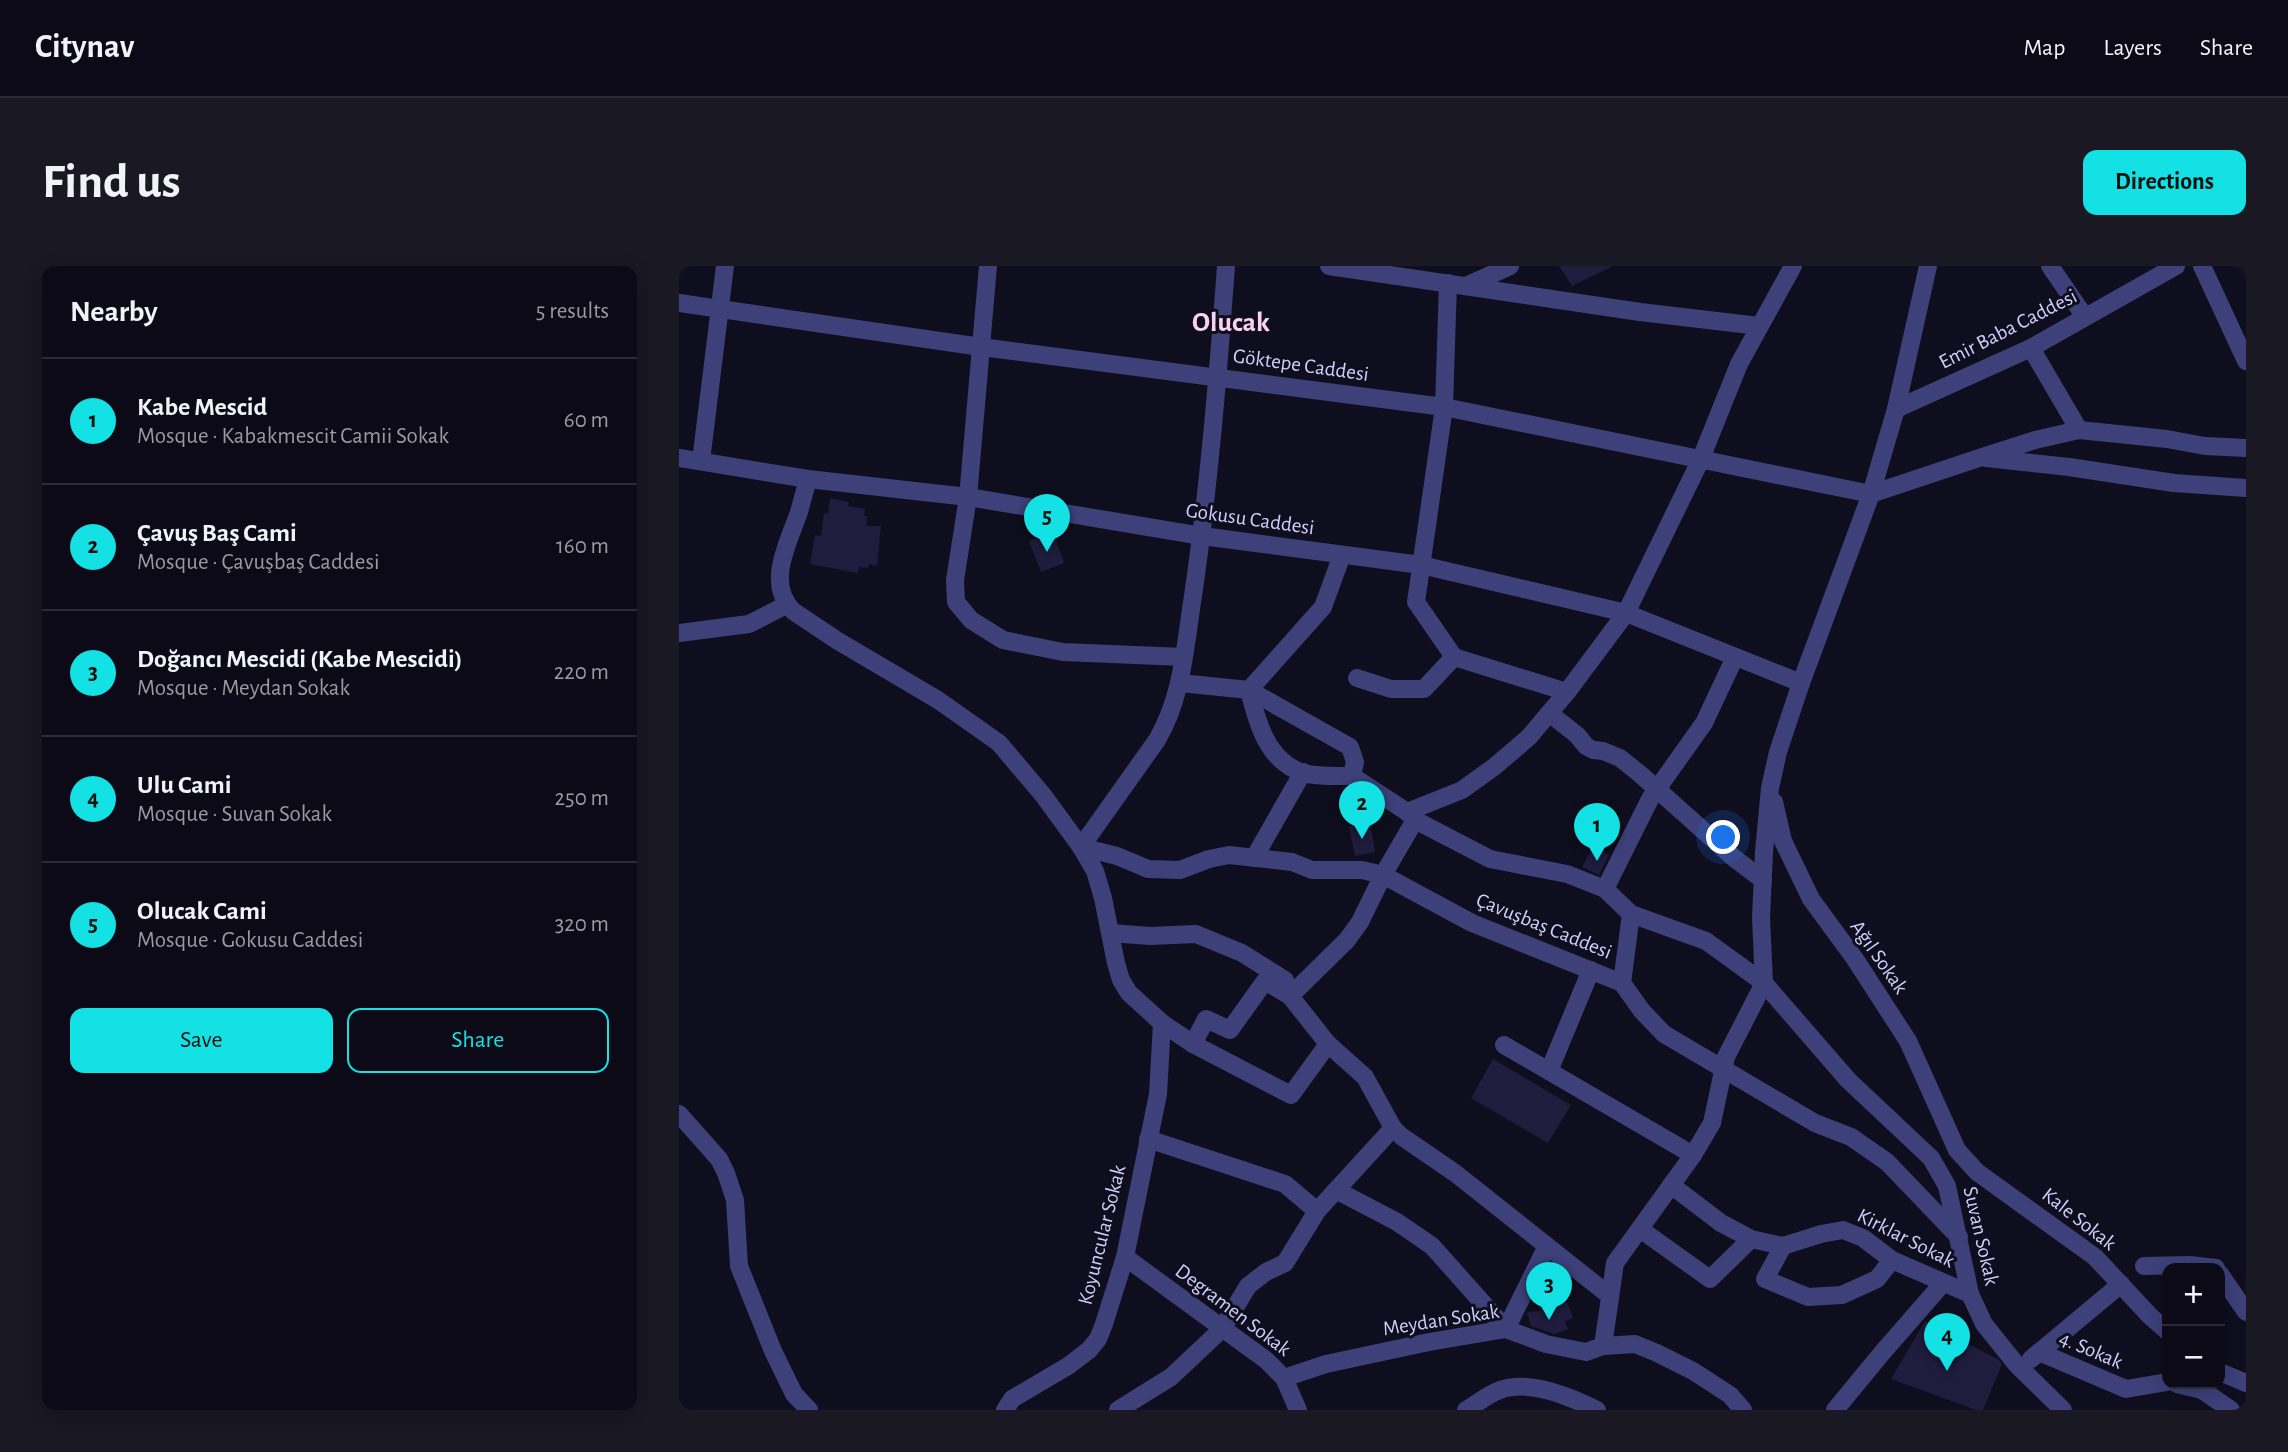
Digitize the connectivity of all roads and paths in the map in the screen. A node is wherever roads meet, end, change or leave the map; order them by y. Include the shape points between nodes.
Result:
1 (725, 266) edge
2 (988, 266) edge
3 (1226, 266) edge
4 (1329, 266) edge
5 (1510, 266) edge
6 (1793, 266) edge
7 (1929, 266) edge
8 (2050, 266) edge
9 (2176, 266) edge
10 (2202, 266) edge
11 (1457, 284) junction
12 (679, 303) edge
13 (719, 308) junction
14 (2085, 317) junction
15 (1759, 326) junction
16 (981, 347) junction
17 (2031, 348) junction
18 (2246, 361) edge
19 (1217, 377) junction
20 (1444, 407) junction
21 (1896, 409) junction
22 (2079, 430) junction
23 (2246, 448) edge
24 (679, 458) edge
25 (1979, 458) junction
26 (701, 461) junction
27 (1700, 461) junction
28 (808, 479) junction
29 (2246, 488) edge
30 (1871, 494) junction
31 (968, 497) junction
32 (1202, 536) junction
33 (1342, 555) junction
34 (1421, 565) junction
35 (786, 605) junction
36 (1626, 613) junction
37 (679, 633) edge
38 (1183, 657) junction
39 (1454, 657) junction
40 (1735, 657) junction
41 (1357, 678) dead end
42 (1180, 683) junction
43 (1801, 683) junction
44 (1249, 690) junction
45 (1567, 692) junction
46 (1549, 713) junction
47 (1303, 772) junction
48 (1352, 776) junction
49 (1657, 788) junction
50 (1770, 788) junction
51 (1411, 816) junction
52 (1081, 848) junction
53 (1254, 858) junction
54 (1384, 875) junction
55 (1763, 880) junction
56 (1605, 889) junction
57 (1631, 914) junction
58 (1111, 933) junction
59 (1591, 971) junction
60 (1622, 983) junction
61 (1764, 983) junction
62 (1294, 992) junction
63 (1162, 1023) junction
64 (1192, 1044) junction
65 (1328, 1044) junction
66 (1504, 1045) dead end
67 (1723, 1069) junction
68 (1549, 1071) junction
69 (679, 1114) edge
70 (1393, 1128) junction
71 (1148, 1139) junction
72 (1957, 1150) junction
73 (1693, 1155) junction
74 (1936, 1167) junction
75 (1671, 1185) junction
76 (1336, 1190) junction
77 (1317, 1211) junction
78 (1640, 1228) junction
79 (1959, 1237) junction
80 (1751, 1239) junction
81 (1547, 1246) junction
82 (1783, 1246) junction
83 (1125, 1257) junction
84 (1892, 1260) junction
85 (2144, 1266) dead end
86 (2162, 1266) edge
87 (2225, 1281) edge
88 (1943, 1283) junction
89 (2121, 1284) junction
90 (1970, 1294) junction
91 (1610, 1296) junction
92 (2246, 1312) edge
93 (2162, 1327) edge
94 (1222, 1329) junction
95 (1506, 1329) junction
96 (1603, 1346) junction
97 (2039, 1352) junction
98 (2020, 1367) junction
99 (2232, 1377) edge
100 (1284, 1378) junction
101 (2162, 1383) edge
102 (2199, 1389) edge
103 (2216, 1398) junction
104 (1476, 1407) edge
105 (1292, 1408) edge
106 (809, 1410) edge
107 (1005, 1410) edge
108 (1118, 1410) edge
109 (1596, 1410) edge
110 (1743, 1410) edge
111 (1835, 1410) edge
112 (2063, 1410) edge
113 (2231, 1410) edge

1 - 13 street
2 - 16 street
3 - 19 street
4 - 11 street
5 - 11 street
6 - 15 street
7 - 21 street
8 - 14 street
9 - 14 street, Emir Baba Caddesi
10 - 18 street
11 - 15 street
11 - 20 street
12 - 13 street, Göktepe Caddesi
13 - 16 street, Göktepe Caddesi
13 - 26 street
14 - 17 street, Emir Baba Caddesi
15 - 27 street
16 - 19 street, Göktepe Caddesi
16 - 31 street
17 - 21 street, Emir Baba Caddesi
17 - 22 street
19 - 20 street, Göktepe Caddesi
19 - 32 street
20 - 27 street, Göktepe Caddesi
20 - 34 street
21 - 30 street
22 - 23 street
22 - 25 street
24 - 26 street, Gokusu Caddesi
25 - 29 street via 2174,484
25 - 30 street
26 - 28 street, Gokusu Caddesi
27 - 30 street, Göktepe Caddesi
27 - 36 street
28 - 31 street, Gokusu Caddesi
28 - 35 street via 781,562
30 - 43 street
31 - 32 street, Gokusu Caddesi
31 - 38 street via 955,580 956,602 971,620 1003,640 1063,652
32 - 33 street, Gokusu Caddesi
32 - 38 street
33 - 34 street, Gokusu Caddesi
33 - 44 street via 1323,607
34 - 36 street, Gokusu Caddesi
34 - 39 street via 1416,602
35 - 37 street via 749,624
35 - 52 street via 999,743
36 - 40 street, Gokusu Caddesi
36 - 45 street
38 - 42 street
39 - 41 street via 1424,690 1391,690
39 - 45 street
40 - 43 street, Gokusu Caddesi
40 - 49 street via 1704,723
42 - 44 street
42 - 52 street via 1157,740
43 - 50 street
44 - 47 street via 1255,717 1273,753
44 - 48 street via 1350,747 1355,762
45 - 46 street
46 - 49 street via 1586,746 1620,758
46 - 51 street via 1494,767 1462,790
47 - 48 street
47 - 53 street
48 - 51 street
49 - 55 street
49 - 56 street
50 - 55 street
50 - 72 street, Ağıl Sokak via 1783,841 1811,899 1907,1041
51 - 54 street
51 - 56 street via 1490,859 1567,874
52 - 53 street, Çavuşbaş Caddesi via 1148,869 1180,870 1229,855
52 - 58 street via 1095,871
53 - 54 street, Çavuşbaş Caddesi via 1292,862 1312,870 1363,870
54 - 59 street, Çavuşbaş Caddesi via 1472,923
54 - 62 street via 1347,940
55 - 61 street
56 - 57 street
57 - 60 street
57 - 61 street, Suvan Sokak via 1706,941
58 - 62 street via 1196,934 1242,953
58 - 63 street via 1121,980
59 - 60 street, Çavuşbaş Caddesi
59 - 68 street
60 - 67 street, Çavuşbaş Caddesi via 1664,1034
61 - 67 street
61 - 74 street, Suvan Sokak via 1848,1080
62 - 64 street via 1265,981 1230,1030 1206,1019
62 - 65 street
63 - 64 street
63 - 71 street, Koyuncular Sokak via 1158,1094
64 - 65 street via 1291,1095
65 - 70 street via 1365,1077
66 - 68 street
67 - 73 street via 1712,1123
67 - 79 street, Çavuşbaş Caddesi via 1815,1123 1851,1137 1887,1162
68 - 73 street
69 - 106 street via 726,1173 735,1200 739,1266 794,1394
70 - 76 street
70 - 81 street
71 - 77 street via 1285,1184
71 - 83 street, Koyuncular Sokak
72 - 74 street
72 - 89 street, Kale Sokak via 1977,1172 2095,1257
73 - 75 street
74 - 79 street, Suvan Sokak via 1947,1186
75 - 78 street
75 - 80 street, Kirklar Sokak via 1721,1223
76 - 77 street
76 - 95 street via 1432,1246
77 - 94 street via 1285,1263 1248,1286
78 - 80 street via 1710,1279
78 - 91 street via 1615,1263
79 - 90 street, Suvan Sokak
80 - 82 street, Kirklar Sokak
81 - 91 street
81 - 95 street
82 - 84 street, Kirklar Sokak via 1843,1230 1863,1238
82 - 84 street via 1765,1279 1808,1297 1842,1295 1877,1279
83 - 94 street, Degramen Sokak
83 - 107 street, Koyuncular Sokak via 1098,1339 1068,1366 1012,1399
84 - 88 street, Kirklar Sokak
85 - 86 street
87 - 92 street
88 - 90 street, Kirklar Sokak
88 - 111 street
89 - 93 street, Kale Sokak
89 - 97 street
90 - 98 street, Suvan Sokak via 1984,1324
91 - 96 street
94 - 100 street, Degramen Sokak
94 - 108 street via 1171,1377
95 - 96 street, Meydan Sokak via 1586,1352
95 - 100 street, Meydan Sokak via 1326,1364
96 - 110 street, Meydan Sokak via 1635,1344 1657,1353 1721,1389
97 - 98 street
97 - 101 street, 4. Sokak via 2126,1389
98 - 112 street, Suvan Sokak
99 - 103 street
100 - 105 street, Degramen Sokak
102 - 103 street
103 - 113 street
104 - 109 street via 1500,1390 1521,1387 1546,1390

